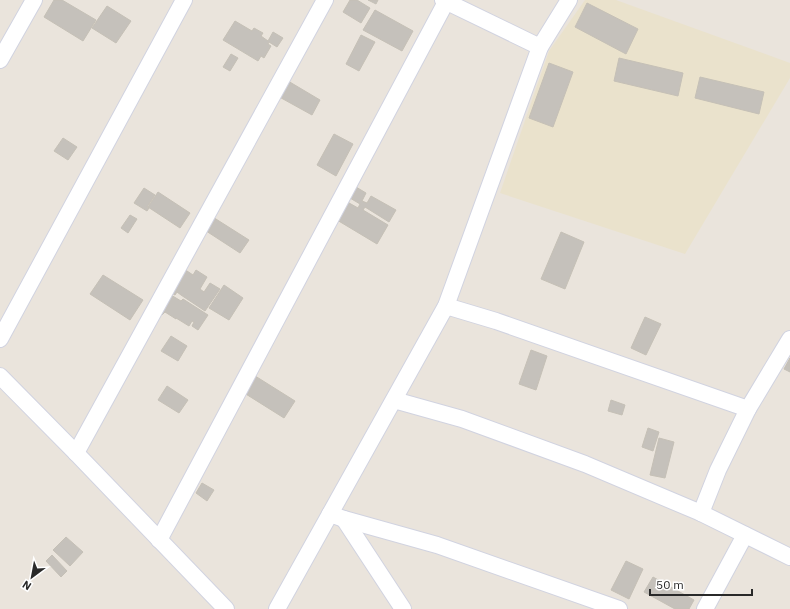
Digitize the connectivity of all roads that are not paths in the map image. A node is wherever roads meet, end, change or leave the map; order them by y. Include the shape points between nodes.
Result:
1 (34, 0) edge
2 (184, 0) edge
3 (325, 0) edge
4 (569, 0) edge
5 (445, 1) edge
6 (540, 47) junction
7 (0, 60) edge
8 (446, 306) junction
9 (0, 339) edge
10 (790, 339) edge
11 (0, 376) edge
12 (394, 400) junction
13 (748, 410) junction
14 (76, 453) junction
15 (701, 513) junction
16 (337, 516) junction
17 (745, 535) junction
18 (159, 540) junction
19 (790, 557) edge
20 (226, 609) edge
21 (278, 609) edge
22 (403, 609) edge
23 (619, 609) edge
24 (705, 609) edge

1 - 7 street
2 - 9 street
3 - 14 street
4 - 6 street
5 - 6 street
5 - 18 street
6 - 8 street
8 - 12 street
8 - 13 street
10 - 13 street
11 - 14 street
12 - 15 street via 462,419 578,461
12 - 16 street
13 - 15 street via 718,470
14 - 18 street
15 - 17 street
16 - 21 street
16 - 22 street
16 - 23 street via 437,545
17 - 19 street
17 - 24 street
18 - 20 street

